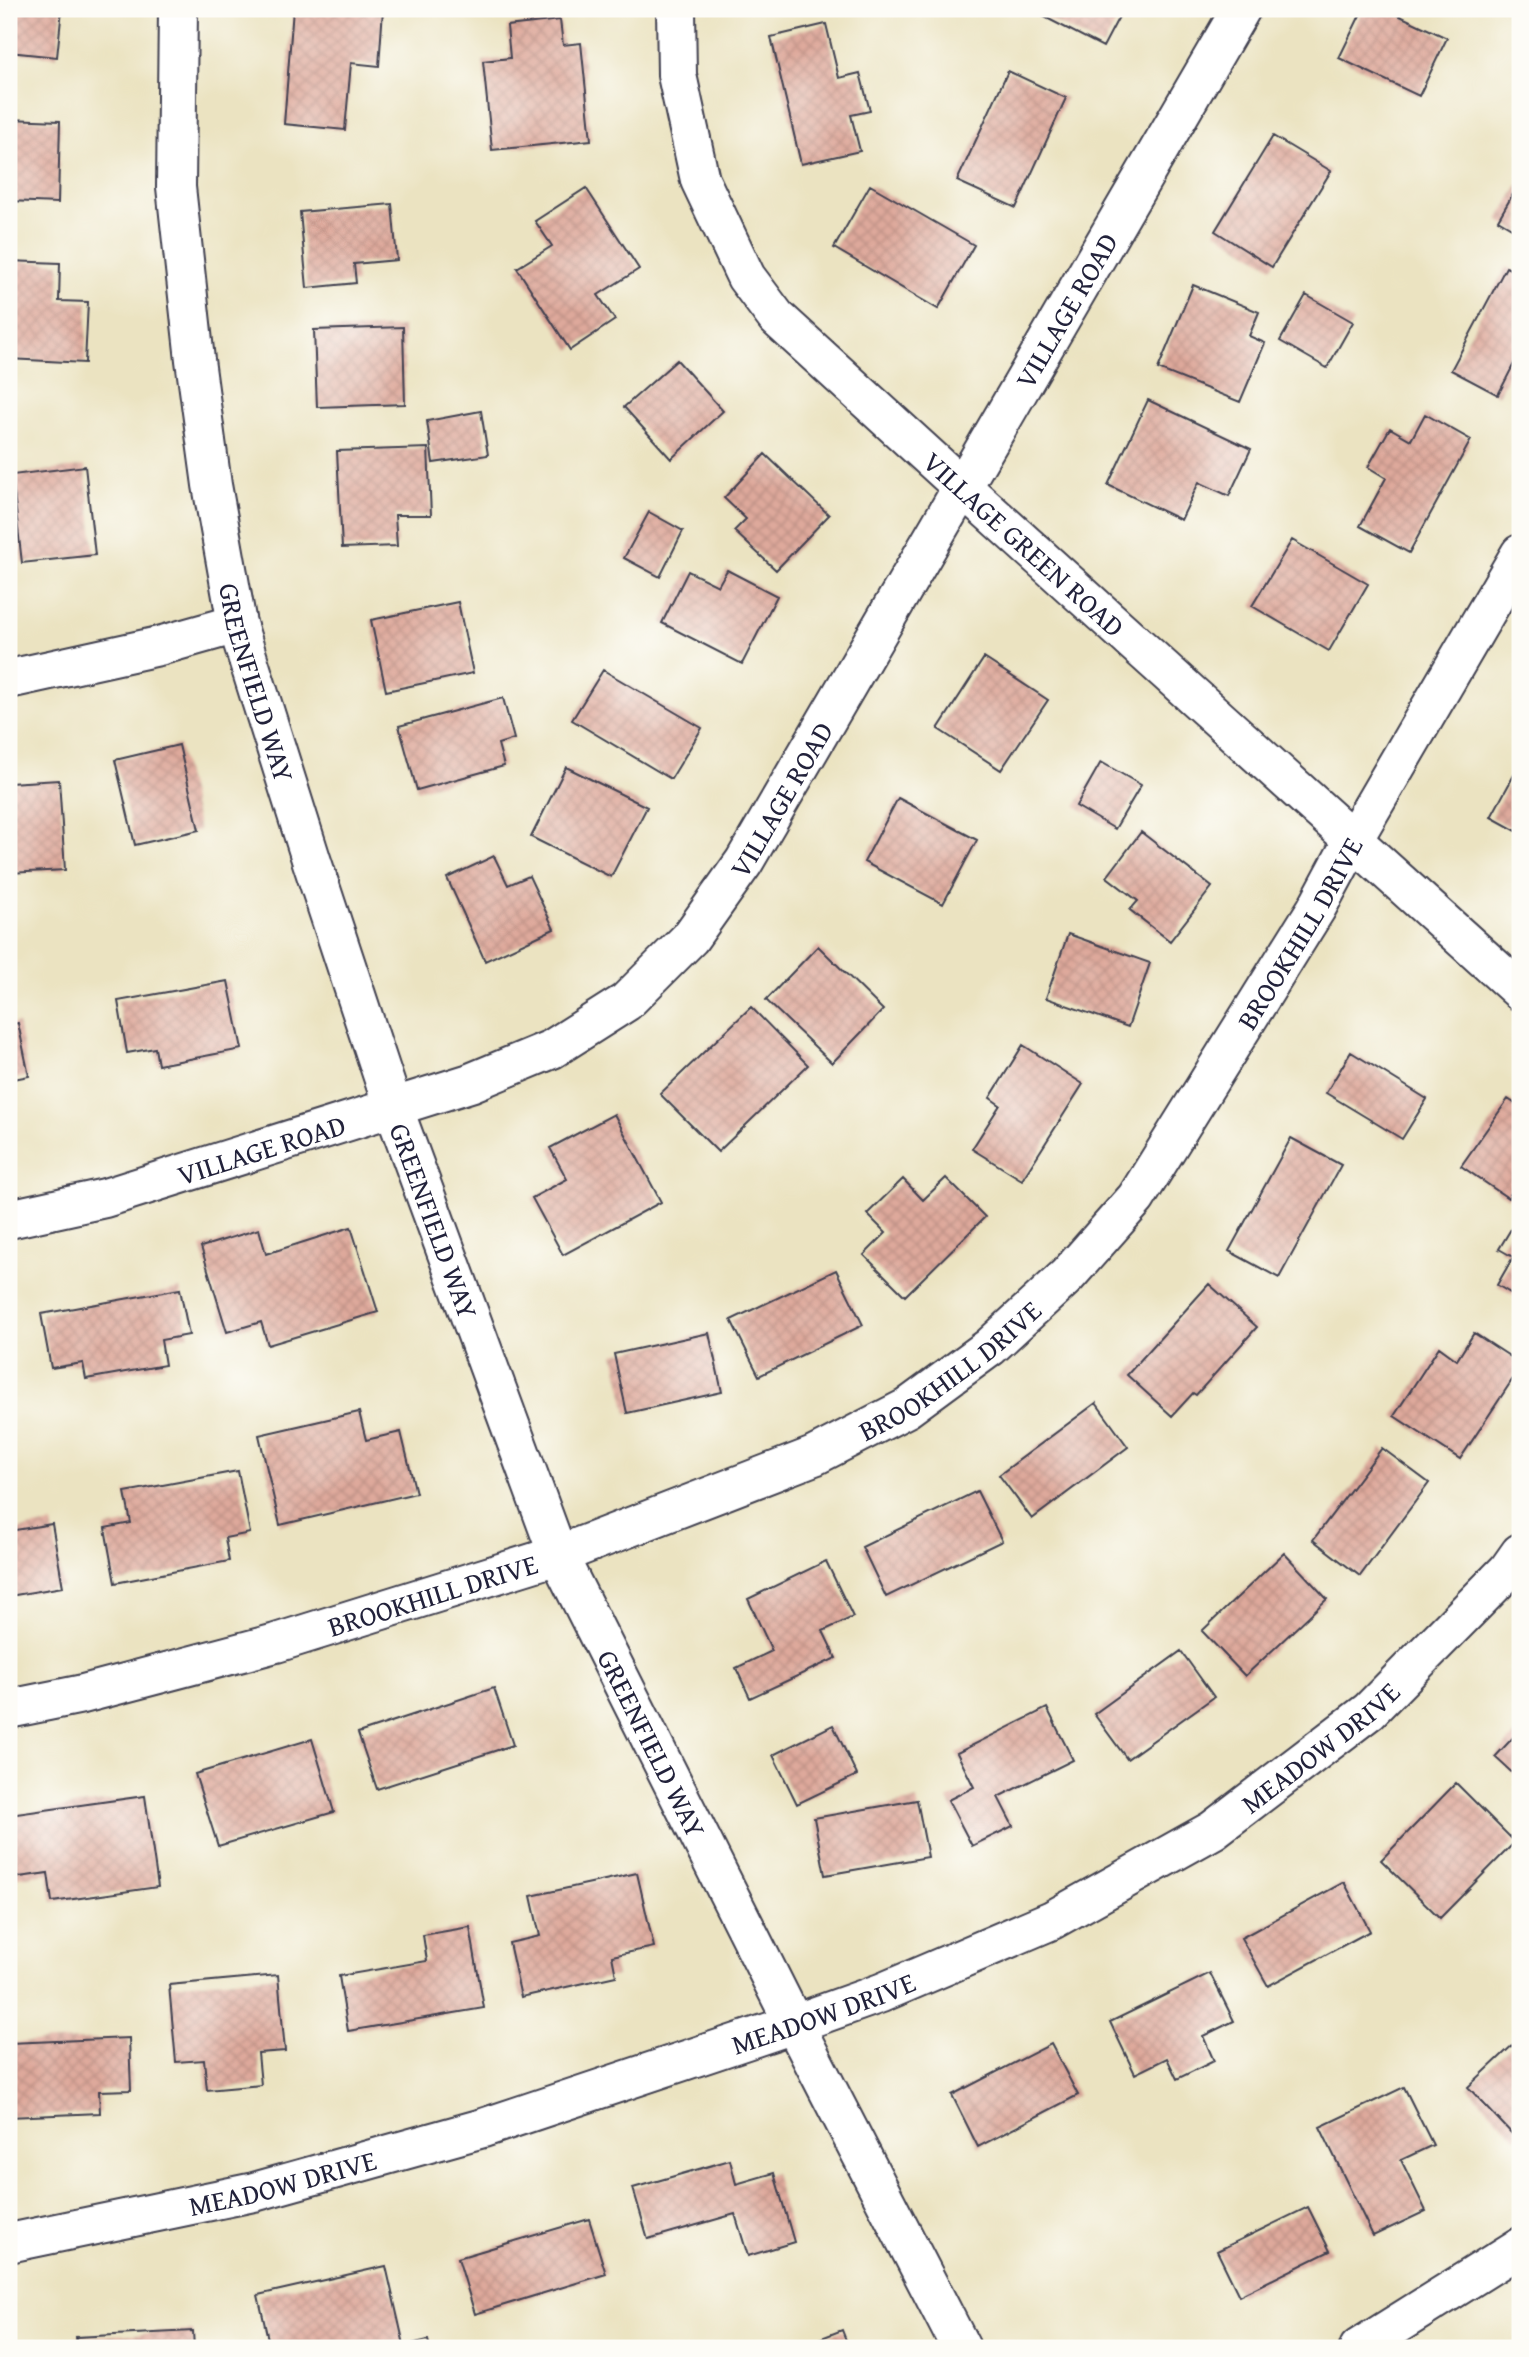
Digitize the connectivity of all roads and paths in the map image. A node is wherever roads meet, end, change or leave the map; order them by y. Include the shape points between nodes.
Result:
1 (178, 9) edge
2 (676, 9) edge
3 (1241, 9) edge
4 (962, 487) junction
5 (1520, 554) edge
6 (237, 624) junction
7 (9, 679) edge
8 (1353, 840) junction
9 (1520, 991) edge
10 (393, 1107) junction
11 (9, 1219) edge
12 (1520, 1553) edge
13 (558, 1555) junction
14 (9, 1709) edge
15 (794, 2024) junction
16 (9, 2243) edge
17 (1520, 2247) edge
18 (961, 2348) edge
19 (1359, 2348) edge

1 - 6 street, GREENFIELD WAY via 176,187 208,460
2 - 4 street, VILLAGE GREEN ROAD via 677,75 700,180 746,277 776,317
3 - 4 street, VILLAGE ROAD
4 - 8 street, VILLAGE GREEN ROAD
4 - 10 street, VILLAGE ROAD via 744,862 690,938 626,1002 552,1049 470,1083
5 - 8 street, BROOKHILL DRIVE
6 - 7 street
6 - 10 street, GREENFIELD WAY
8 - 9 street, VILLAGE GREEN ROAD
8 - 13 street, BROOKHILL DRIVE via 1316,909 1136,1198 1068,1276 990,1346 907,1408 814,1455
10 - 11 street, VILLAGE ROAD via 105,1198
10 - 13 street, GREENFIELD WAY
12 - 15 street, MEADOW DRIVE via 1369,1711 1213,1830 1052,1920 881,1993
13 - 14 street, BROOKHILL DRIVE via 276,1643
13 - 15 street, GREENFIELD WAY
15 - 16 street, MEADOW DRIVE via 483,2129 254,2192
15 - 18 street, GREENFIELD WAY
17 - 19 street

